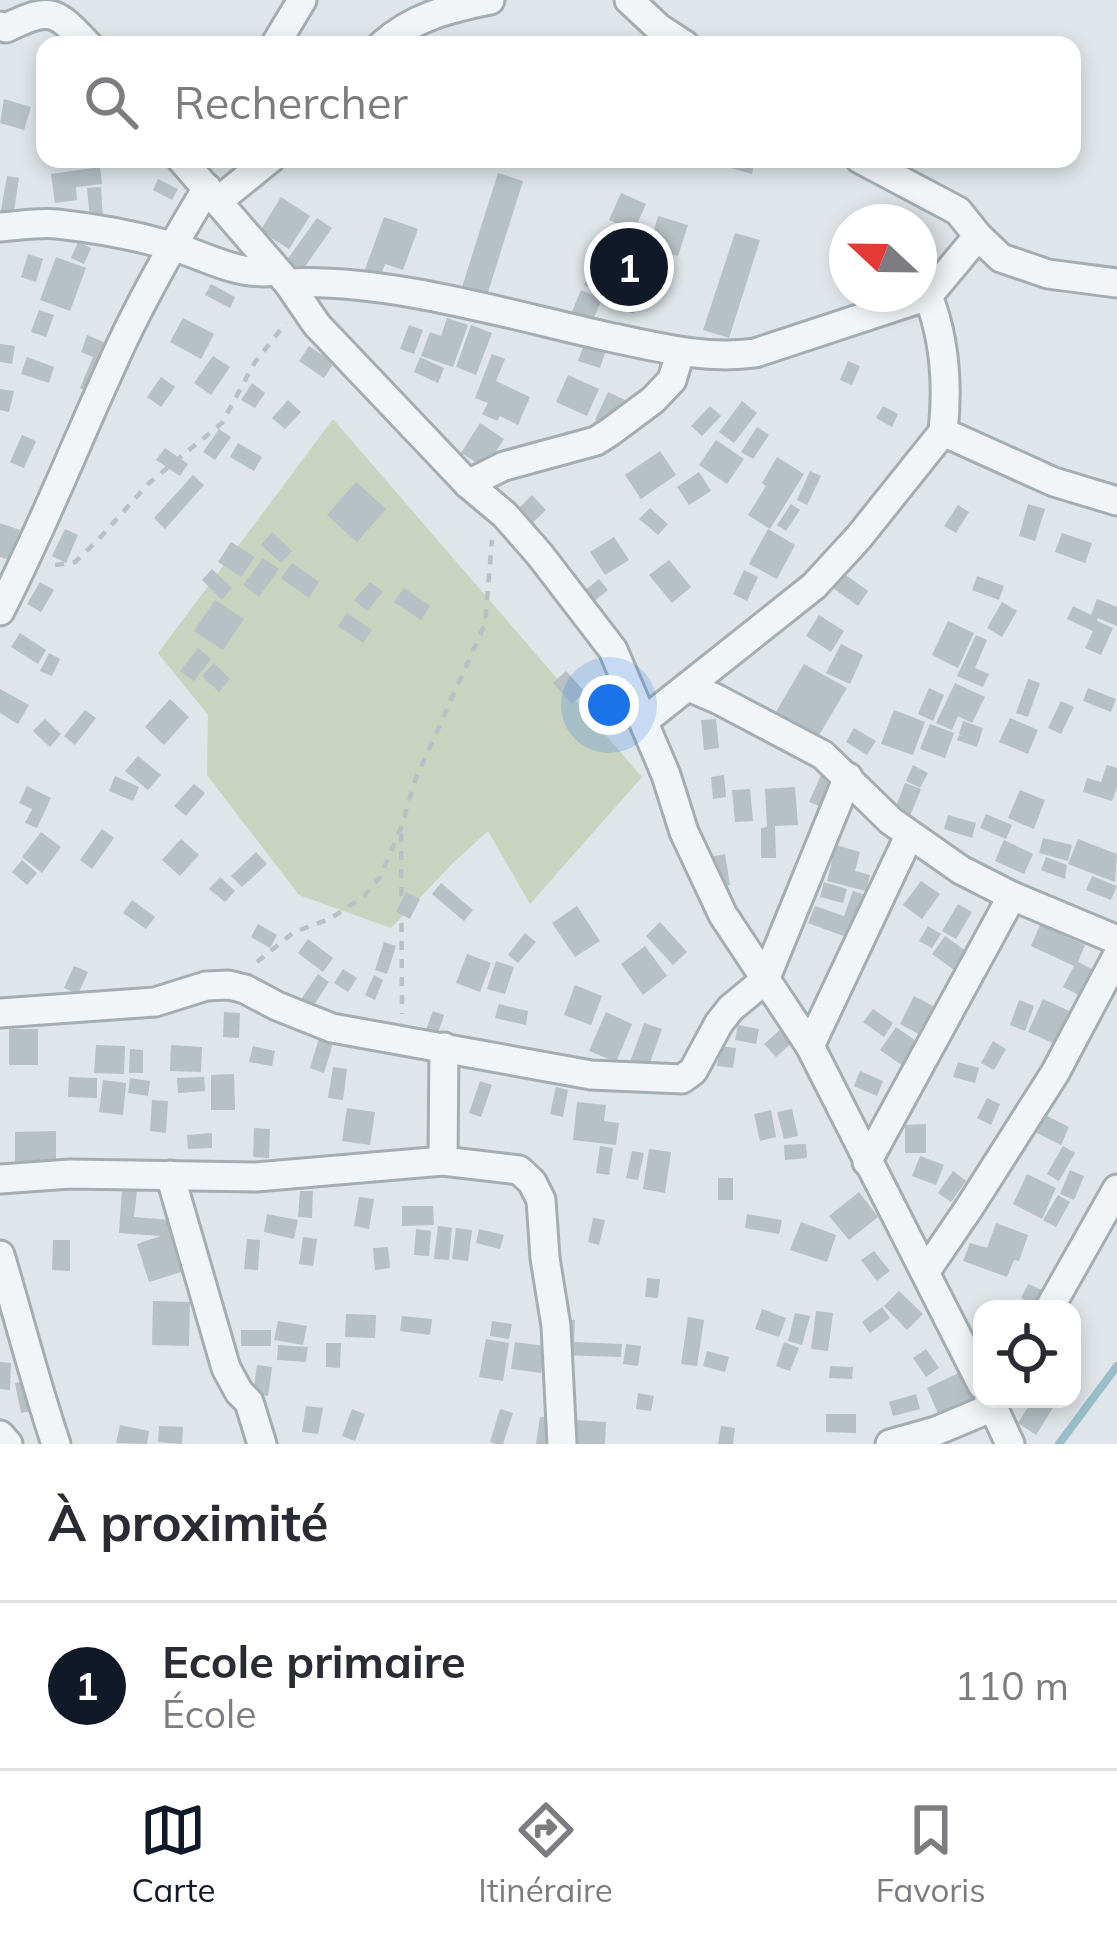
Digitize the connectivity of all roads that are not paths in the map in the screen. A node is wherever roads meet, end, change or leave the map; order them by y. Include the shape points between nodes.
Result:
1 (302, 0) edge
2 (490, 0) edge
3 (629, 0) edge
4 (0, 26) edge
5 (79, 36) edge
6 (280, 36) edge
7 (394, 36) edge
8 (671, 36) edge
9 (233, 168) edge
10 (877, 168) edge
11 (201, 176) edge
12 (0, 227) edge
13 (978, 236) junction
14 (172, 246) junction
15 (1117, 284) edge
16 (937, 285) edge
17 (289, 287) junction
18 (879, 312) edge
19 (934, 312) edge
20 (680, 352) junction
21 (943, 432) junction
22 (468, 484) junction
23 (1117, 500) edge
24 (0, 610) edge
25 (689, 688) junction
26 (644, 722) junction
27 (848, 777) junction
28 (909, 836) junction
29 (1012, 896) junction
30 (1117, 940) edge
31 (1117, 956) edge
32 (765, 980) junction
33 (0, 1013) edge
34 (810, 1046) junction
35 (444, 1047) junction
36 (442, 1161) junction
37 (867, 1162) junction
38 (170, 1174) junction
39 (0, 1179) edge
40 (1117, 1190) edge
41 (0, 1255) edge
42 (926, 1271) junction
43 (1054, 1300) edge
44 (973, 1364) edge
45 (974, 1408) edge
46 (994, 1408) edge
47 (0, 1435) edge
48 (8, 1444) edge
49 (56, 1444) edge
50 (262, 1444) edge
51 (562, 1444) edge
52 (890, 1444) edge
53 (1010, 1444) edge

1 - 6 street
2 - 7 street via 448,8
3 - 8 street
4 - 5 street via 43,13 60,16
9 - 11 street
10 - 13 street via 958,211
11 - 14 street
11 - 17 street
12 - 14 street via 53,223
13 - 15 street via 1001,258
13 - 16 street
14 - 17 street
14 - 24 street
17 - 20 street via 320,282 418,295
17 - 22 street
18 - 20 street via 755,353
19 - 21 street
20 - 22 street via 672,380 610,433
21 - 23 street via 1054,482
21 - 25 street via 814,586
22 - 26 street via 540,555 613,650
25 - 26 street
25 - 27 street via 823,754
26 - 32 street via 684,832
27 - 28 street
27 - 32 street
28 - 29 street
28 - 34 street
29 - 30 street
29 - 37 street
31 - 42 street via 1055,1072
32 - 34 street
32 - 35 street via 731,1008 682,1079 591,1076
33 - 35 street via 155,1002 229,985 332,1028
34 - 37 street
35 - 36 street
36 - 38 street via 256,1177
36 - 51 street via 518,1170 541,1200
37 - 42 street
38 - 39 street
38 - 50 street via 226,1368 249,1402
40 - 43 street
41 - 49 street
42 - 44 street
45 - 52 street via 937,1431
46 - 53 street
47 - 48 street

